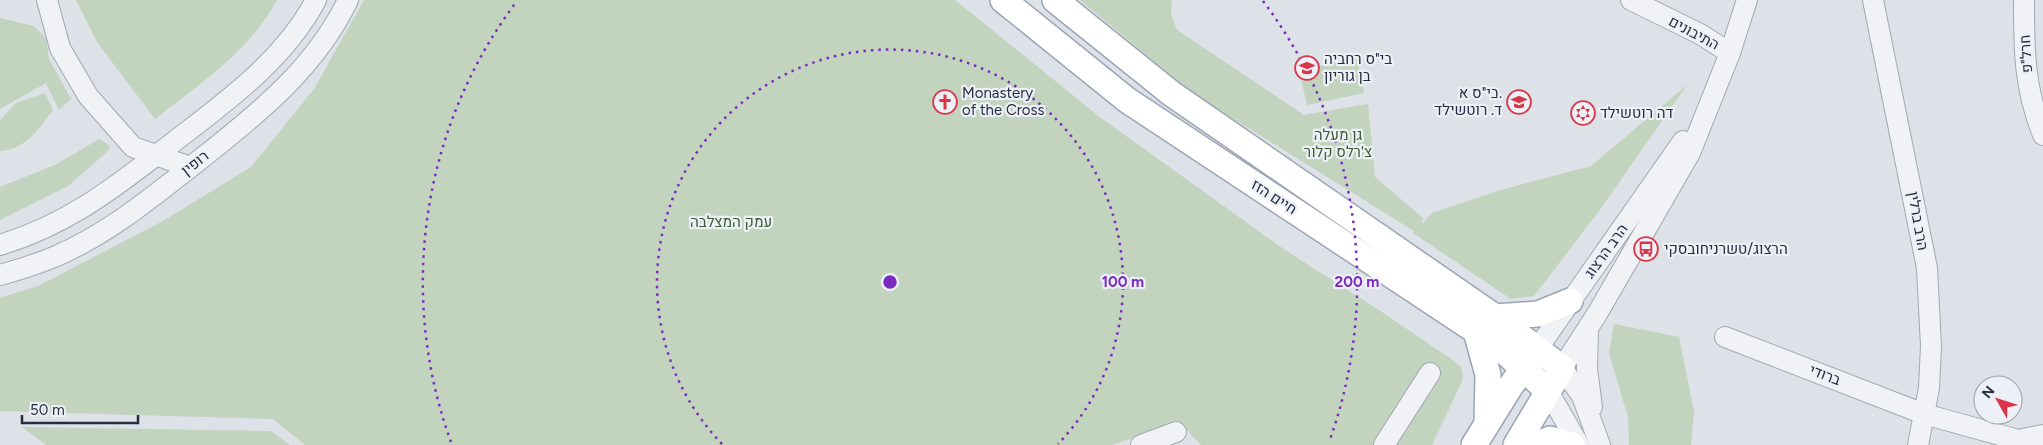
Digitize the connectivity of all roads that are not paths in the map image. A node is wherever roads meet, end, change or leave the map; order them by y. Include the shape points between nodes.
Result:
1 (47, 0) edge
2 (316, 0) edge
3 (348, 0) edge
4 (1003, 0) edge
5 (1055, 0) edge
6 (1631, 0) edge
7 (1747, 0) edge
8 (1873, 0) edge
9 (2024, 0) edge
10 (1730, 53) junction
11 (2043, 135) edge
12 (155, 156) junction
13 (190, 167) junction
14 (0, 245) edge
15 (0, 275) edge
16 (1570, 301) junction
17 (1485, 324) junction
18 (1588, 328) junction
19 (1725, 337) dead end
20 (1538, 348) junction
21 (1562, 368) junction
22 (1524, 369) junction
23 (1430, 373) dead end
24 (1548, 391) junction
25 (1924, 414) junction
26 (1487, 422) junction
27 (1176, 432) dead end
28 (2043, 435) edge
29 (1597, 436) edge
30 (1141, 445) edge
31 (1384, 445) edge
32 (1474, 445) edge
33 (1516, 445) edge
34 (1535, 445) edge
35 (1572, 445) edge
36 (1579, 445) edge
37 (1918, 445) edge

1 - 12 street via 60,48 88,96 133,147
2 - 12 street, רופין via 290,39 265,67 230,99
3 - 13 street, רופין via 330,35 293,80
4 - 17 main road, חיים הזז via 1127,100
5 - 17 main road, חיים הזז via 1172,94
6 - 10 street, התיבונים via 1700,34
7 - 10 street, הרב הרצוג
8 - 25 street, הרב ברלין via 1927,268 1931,346
9 - 11 street, חרל"פ via 2024,65
10 - 16 street, הרב הרצוג via 1687,136
10 - 18 street, הרב הרצוג via 1690,153
12 - 13 street
12 - 14 street, רופין via 92,204 66,219
13 - 15 street, רופין via 137,208 79,245
16 - 17 main road via 1532,315
16 - 20 street, הרב הרצוג
17 - 20 main road, חיים הזז
17 - 22 main road, חיים הזז
17 - 26 main road
18 - 21 street, הרב הרצוג
18 - 29 street via 1588,369
19 - 25 street, ברודי
20 - 21 main road, חיים הזז
20 - 22 main road, הרב הרצוג
21 - 24 main road, הרב הרצוג
21 - 29 street via 1582,396
22 - 24 main road, חיים הזז
22 - 26 main road, הרב הרצוג
23 - 31 street
24 - 33 main road, הרב הרצוג
24 - 36 street
25 - 28 street, ברודי via 2018,440
25 - 37 street, הרב ברלין
26 - 32 main road, הרב הרצוג
27 - 30 street
34 - 35 main road via 1550,439

